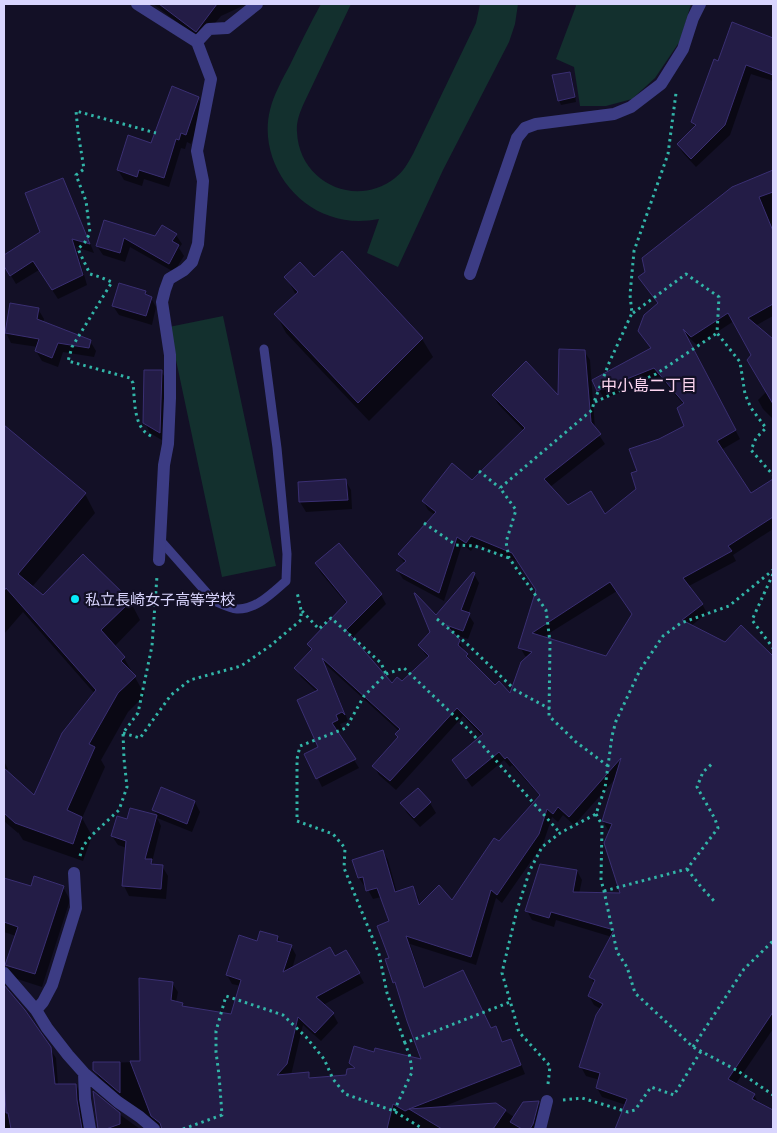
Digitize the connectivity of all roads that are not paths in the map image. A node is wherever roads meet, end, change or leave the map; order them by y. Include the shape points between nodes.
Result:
1 (137, 4) edge
2 (257, 4) edge
3 (700, 4) edge
4 (197, 42) junction
5 (470, 274) dead end
6 (264, 349) dead end
7 (160, 540) junction
8 (158, 560) road end
9 (74, 873) road end
10 (4, 973) edge
11 (36, 1010) junction
12 (84, 1073) junction
13 (546, 1101) road end
14 (90, 1129) edge
15 (154, 1129) edge
16 (540, 1129) edge

1 - 4 street
2 - 4 street via 227,28 209,29
3 - 5 street via 683,49 661,84 631,107 614,114 525,128 517,138
4 - 7 street via 211,79 198,151 203,181 198,244 192,262 169,279 162,302 170,355 170,398
6 - 7 lane via 280,476 287,554 286,581 253,605 240,609 227,606 214,601
7 - 8 street
9 - 11 street via 76,908 52,985
10 - 11 street
11 - 12 street
12 - 14 street
12 - 15 street
13 - 16 street

